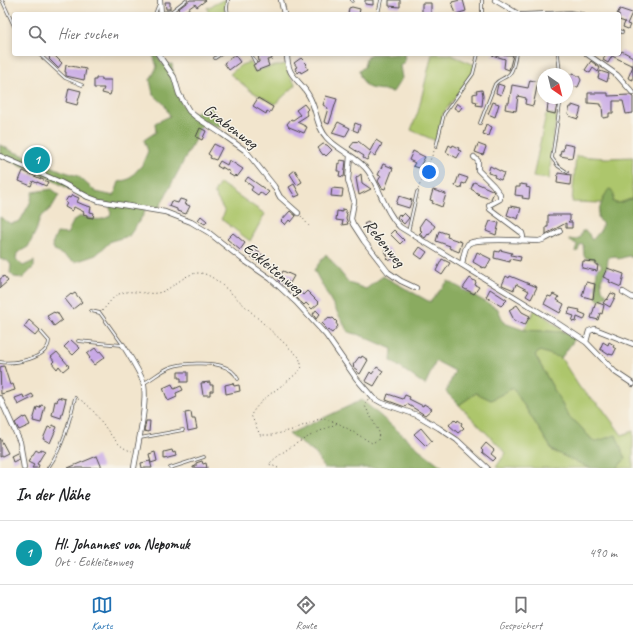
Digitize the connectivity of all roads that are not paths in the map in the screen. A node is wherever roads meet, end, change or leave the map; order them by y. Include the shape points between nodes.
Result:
1 (2, 0) edge
2 (186, 0) edge
3 (228, 0) edge
4 (281, 0) edge
5 (381, 0) edge
6 (482, 0) edge
7 (495, 0) edge
8 (168, 12) edge
9 (227, 12) edge
10 (284, 12) edge
11 (378, 12) edge
12 (482, 12) edge
13 (515, 12) edge
14 (12, 22) edge
15 (41, 56) edge
16 (159, 56) edge
17 (218, 56) edge
18 (252, 56) edge
19 (287, 56) edge
20 (478, 56) edge
21 (516, 56) edge
22 (558, 56) edge
23 (590, 56) edge
24 (215, 58) dead end
25 (255, 62) dead end
26 (559, 68) edge
27 (82, 85) dead end
28 (633, 93) edge
29 (560, 104) edge
30 (480, 123) dead end
31 (436, 147) road end
32 (0, 156) edge
33 (350, 156) junction
34 (474, 157) dead end
35 (567, 172) dead end
36 (417, 192) road end
37 (298, 213) road end
38 (560, 231) dead end
39 (408, 233) junction
40 (520, 240) junction
41 (462, 265) junction
42 (416, 288) dead end
43 (624, 292) dead end
44 (633, 298) edge
45 (91, 310) dead end
46 (41, 332) dead end
47 (78, 341) dead end
48 (586, 342) junction
49 (633, 344) edge
50 (123, 345) junction
51 (0, 362) edge
52 (238, 379) dead end
53 (143, 384) junction
54 (633, 384) edge
55 (0, 398) edge
56 (75, 398) road end
57 (183, 430) dead end
58 (139, 438) junction
59 (204, 457) dead end
60 (24, 468) edge
61 (48, 468) edge
62 (134, 468) edge
63 (170, 468) edge
64 (487, 468) edge

1 - 14 lane
2 - 8 lane
3 - 9 lane
4 - 10 street
5 - 11 lane
6 - 12 lane
7 - 13 street
15 - 27 lane via 65,78
16 - 37 street, Grabenweg via 174,77 189,111 246,151 280,196
17 - 24 lane
18 - 25 lane
19 - 33 street, Rebenweg via 290,71 309,96 323,132 331,142
20 - 31 lane via 473,74 444,114
21 - 30 lane via 512,70 495,84
22 - 26 lane
23 - 28 street via 617,75
29 - 35 lane via 552,158
32 - 64 street, Eckleitenweg via 88,197 165,212 208,232 271,279 300,306 326,335 370,395 439,428 457,440
33 - 39 street, Rebenweg via 369,173 394,219
33 - 42 street, Rebenweg via 348,180 354,201 351,219 353,224 388,272
34 - 40 street via 478,161 478,170 501,196 489,207 522,233 523,237
36 - 39 lane
38 - 40 street via 545,240
39 - 41 street, Rebenweg
40 - 41 street via 472,242 466,247
41 - 48 street, Rebenweg
43 - 44 street
45 - 50 lane via 100,313 107,320
46 - 51 lane via 49,341 42,353 27,360
47 - 50 lane
48 - 49 street via 589,331 595,329
48 - 54 street, Rebenweg via 615,372
50 - 53 street
52 - 53 lane via 234,372 220,365 193,364 170,367
53 - 58 street via 144,404
55 - 60 street via 20,442
56 - 61 lane via 67,432
57 - 58 lane
58 - 62 street
59 - 63 lane

